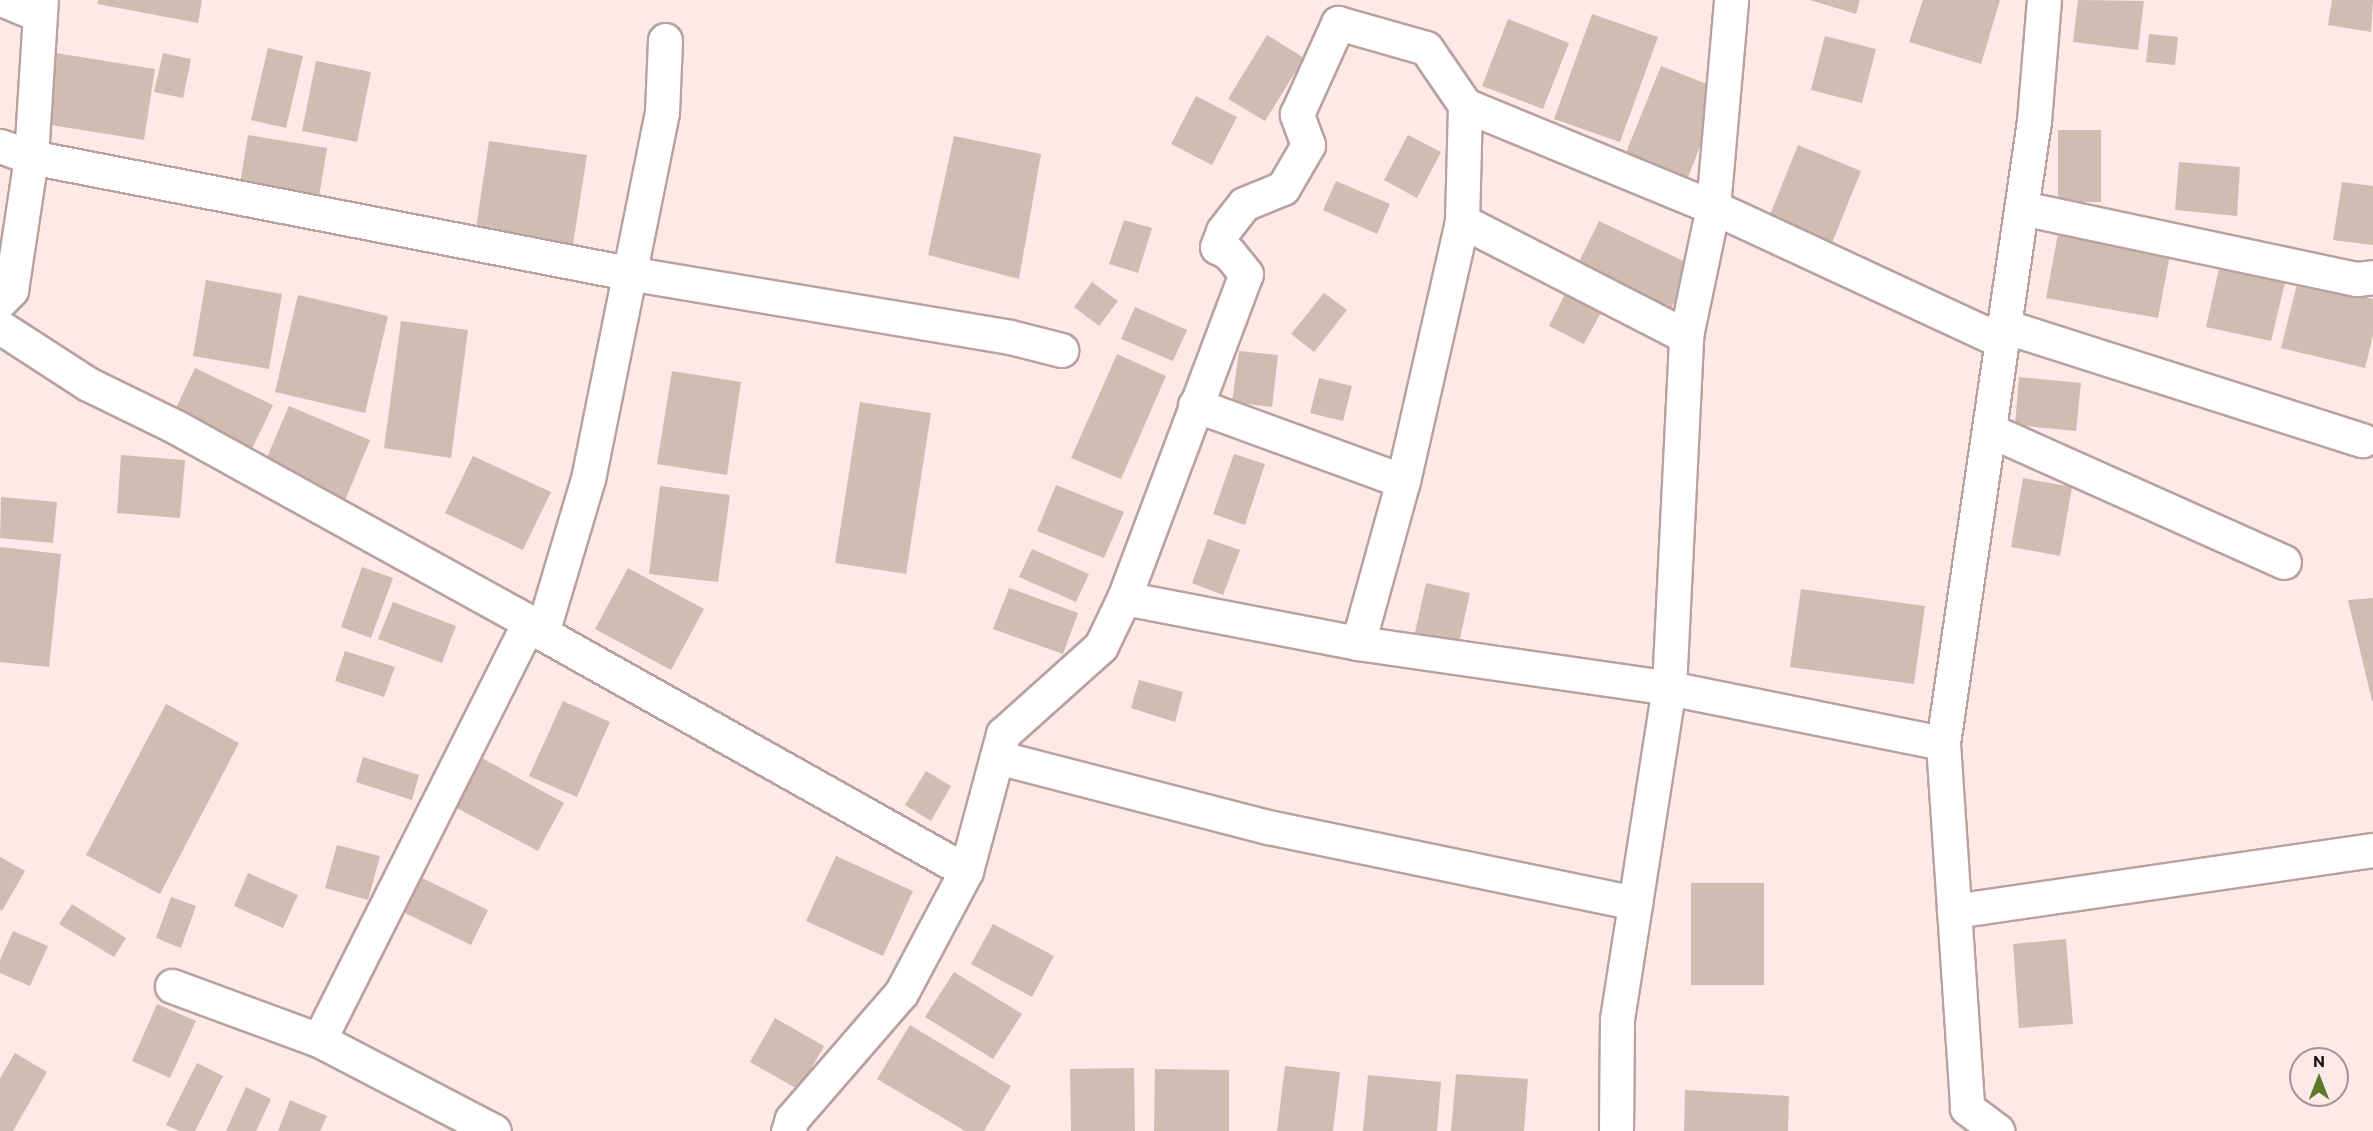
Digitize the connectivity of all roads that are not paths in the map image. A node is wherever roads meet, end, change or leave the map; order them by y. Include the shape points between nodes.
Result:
1 (4, 0) edge
2 (1731, 0) edge
3 (2044, 0) edge
4 (40, 8) edge
5 (665, 40) dead end
6 (1465, 105) junction
7 (0, 146) edge
8 (31, 157) junction
9 (1713, 207) junction
10 (2022, 208) junction
11 (1462, 220) junction
12 (628, 273) junction
13 (2373, 277) edge
14 (0, 301) edge
15 (0, 327) edge
16 (2003, 334) junction
17 (1686, 336) junction
18 (1061, 350) dead end
19 (1195, 405) junction
20 (1989, 430) junction
21 (2362, 440) dead end
22 (1403, 481) junction
23 (2284, 562) dead end
24 (1124, 598) junction
25 (535, 628) junction
26 (1358, 643) junction
27 (1669, 688) junction
28 (1943, 742) junction
29 (997, 757) junction
30 (2373, 850) edge
31 (966, 871) junction
32 (1635, 903) junction
33 (1954, 911) junction
34 (172, 987) dead end
35 (319, 1040) junction
36 (1965, 1120) edge
37 (494, 1131) edge
38 (788, 1131) edge
39 (1616, 1131) edge
40 (1996, 1131) edge

1 - 4 street
2 - 9 street
3 - 10 street
4 - 8 street
5 - 12 street via 662,112
6 - 9 street
6 - 11 street
6 - 19 street via 1426,48 1338,23 1297,114 1308,145 1283,188 1244,204 1222,231 1217,247 1229,253 1246,274
7 - 8 street
8 - 12 street
8 - 14 street via 11,290
9 - 16 street
9 - 17 street
10 - 13 street via 2357,279
10 - 16 street
11 - 17 street
11 - 22 street
12 - 18 street
12 - 25 street via 588,479
15 - 25 street via 88,384 176,427
16 - 20 street
16 - 21 street
17 - 27 street
19 - 22 street
19 - 24 street
20 - 23 street
20 - 28 street
22 - 26 street
24 - 26 street
24 - 29 street via 1101,646 1003,734
25 - 31 street
25 - 35 street
26 - 27 street
27 - 28 street
27 - 32 street
28 - 33 street
29 - 31 street
29 - 32 street via 1268,827
30 - 33 street
31 - 38 street via 901,993 792,1119
32 - 39 street via 1617,1019
33 - 36 street
34 - 35 street
35 - 37 street
36 - 40 street

